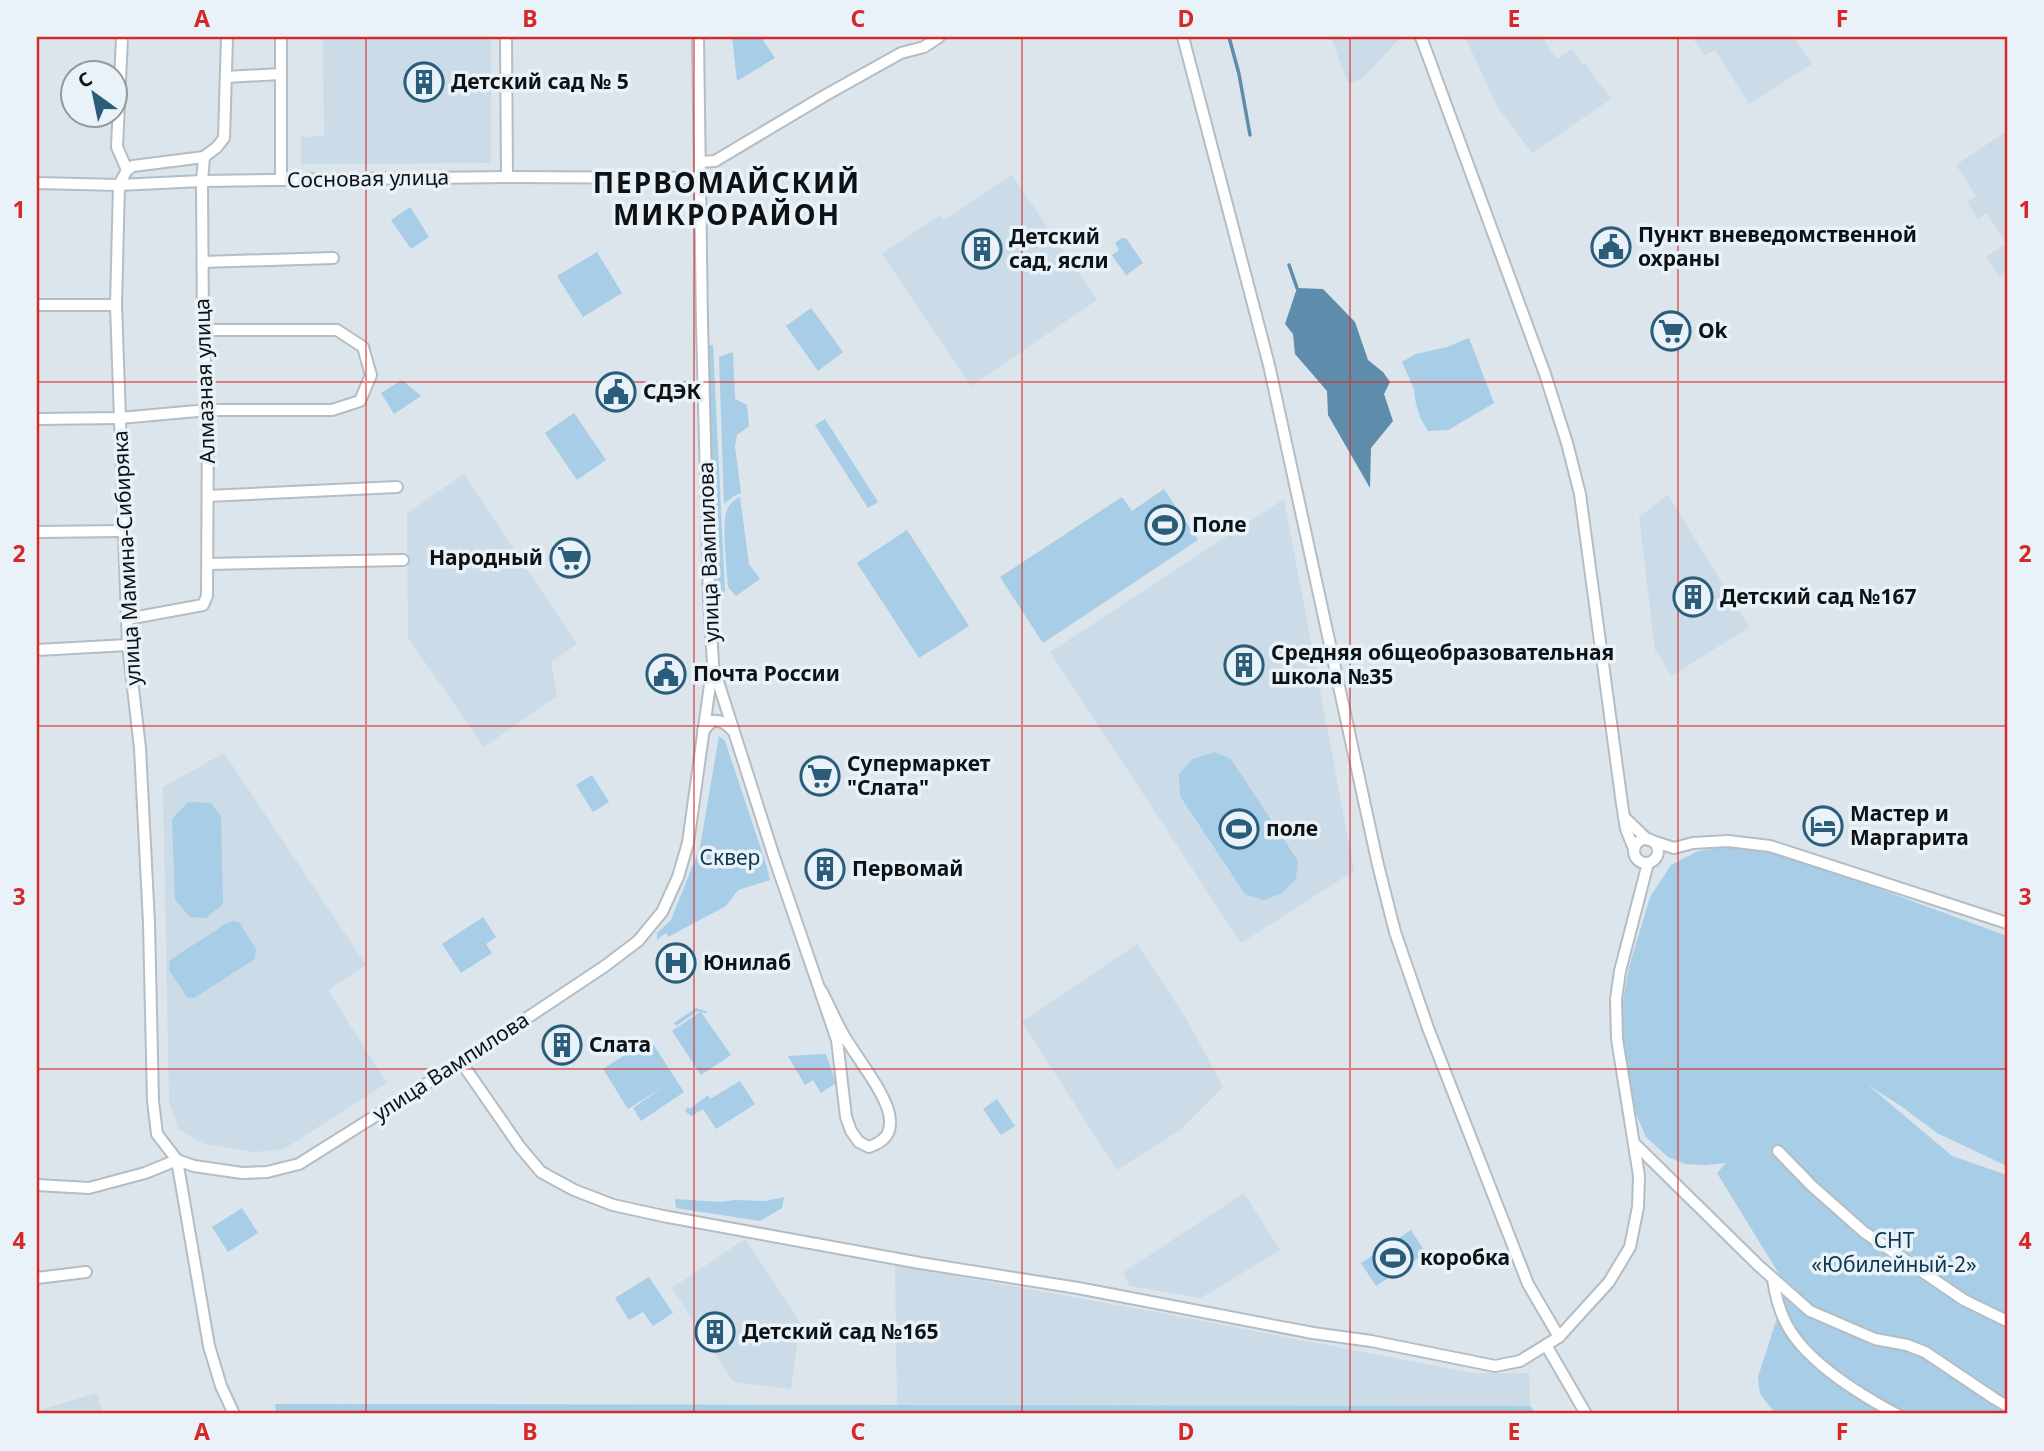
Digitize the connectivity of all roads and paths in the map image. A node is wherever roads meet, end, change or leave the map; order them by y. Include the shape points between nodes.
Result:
1 (122, 37) edge
2 (227, 37) edge
3 (281, 37) edge
4 (506, 37) edge
5 (698, 37) edge
6 (939, 37) edge
7 (1183, 37) edge
8 (1421, 37) edge
9 (281, 74) junction
10 (226, 77) junction
11 (204, 157) junction
12 (700, 162) junction
13 (127, 170) junction
14 (507, 177) junction
15 (699, 178) junction
16 (281, 180) junction
17 (202, 181) junction
18 (37, 183) edge
19 (119, 185) junction
20 (333, 258) dead end
21 (203, 262) junction
22 (37, 305) edge
23 (116, 305) junction
24 (203, 330) junction
25 (208, 410) junction
26 (120, 418) junction
27 (37, 419) edge
28 (397, 487) dead end
29 (208, 496) junction
30 (123, 531) junction
31 (37, 532) edge
32 (403, 559) dead end
33 (208, 564) junction
34 (127, 618) junction
35 (128, 645) junction
36 (37, 650) edge
37 (713, 663) junction
38 (704, 731) junction
39 (735, 733) junction
40 (1624, 817) junction
41 (1650, 840) junction
42 (1674, 848) junction
43 (1634, 853) junction
44 (1651, 861) junction
45 (1640, 894) junction
46 (2007, 923) edge
47 (821, 990) junction
48 (461, 1062) junction
49 (1635, 1144) junction
50 (1777, 1151) dead end
51 (177, 1160) junction
52 (37, 1185) edge
53 (86, 1272) dead end
54 (37, 1279) edge
55 (1773, 1279) junction
56 (2007, 1321) edge
57 (1559, 1337) junction
58 (1546, 1345) junction
59 (2007, 1406) edge
60 (234, 1414) edge
61 (1586, 1414) edge
62 (1896, 1414) edge

1 - 13 street via 117,148
2 - 10 street
3 - 9 street
4 - 14 street
5 - 12 street, улица Вампилова
6 - 12 street via 925,47 901,53 715,161
7 - 57 street via 1269,365 1394,927 1428,1028 1528,1284
8 - 40 street via 1567,443 1580,494
9 - 10 street
9 - 16 street
10 - 11 street via 224,138
11 - 13 street
11 - 17 street, Алмазная улица
12 - 15 street, улица Вампилова
13 - 19 street, улица Мамина-Сибиряка
14 - 15 street, Сосновая улица
14 - 16 street, Сосновая улица
15 - 37 street, улица Вампилова
16 - 17 street, Сосновая улица
17 - 19 street, Сосновая улица
17 - 21 street, Алмазная улица
18 - 19 street, Сосновая улица
19 - 23 street, улица Мамина-Сибиряка
20 - 21 street
21 - 24 street, Алмазная улица
22 - 23 street
23 - 26 street, улица Мамина-Сибиряка
24 - 25 street, Алмазная улица
24 - 25 street via 337,330 363,347 371,375 360,401 332,410
25 - 26 street
25 - 29 street, Алмазная улица
26 - 27 street
26 - 30 street, улица Мамина-Сибиряка
28 - 29 street
29 - 33 street, Алмазная улица
30 - 31 street
30 - 34 street, улица Мамина-Сибиряка
32 - 33 street
33 - 34 street, Алмазная улица via 203,605
34 - 35 street, улица Мамина-Сибиряка
35 - 36 street
35 - 51 street, улица Мамина-Сибиряка via 141,748 153,1101 157,1134
37 - 38 street, улица Вампилова
37 - 39 street
38 - 39 street via 720,720
38 - 48 street, улица Вампилова via 688,843 662,912 638,941 605,966
39 - 47 street
40 - 41 street
40 - 43 street
41 - 42 street
41 - 43 street via 1637,843
41 - 44 street via 1657,851
42 - 44 street
42 - 46 street via 1728,841 1770,846
43 - 44 street via 1641,862
43 - 45 street
44 - 45 street
45 - 49 street via 1616,999 1617,1039
47 - 47 street via 839,1048 850,1131 869,1147 881,1143 889,1132 885,1103
48 - 51 street, улица Вампилова via 299,1164 242,1173
48 - 58 street via 541,1172 613,1205 1495,1366 1520,1361
49 - 55 street
49 - 57 street via 1638,1207 1630,1247 1609,1282
50 - 56 street via 1864,1232 1964,1300
51 - 52 street via 89,1188
51 - 60 street via 209,1346
53 - 54 street
55 - 59 street via 1810,1311 1875,1339 1925,1352
55 - 62 street via 1786,1324 1807,1351 1830,1372
57 - 58 street
58 - 61 street

